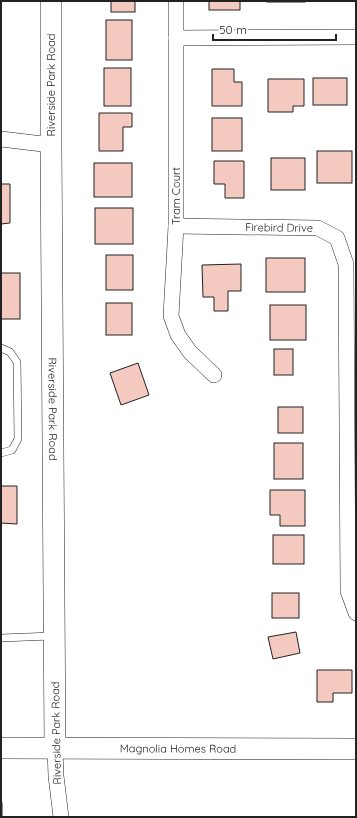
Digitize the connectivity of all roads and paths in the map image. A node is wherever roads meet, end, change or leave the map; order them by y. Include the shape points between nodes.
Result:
1 (51, 1) edge
2 (176, 1) edge
3 (176, 38) junction
4 (356, 38) edge
5 (1, 138) edge
6 (51, 145) junction
7 (176, 226) junction
8 (1, 348) edge
9 (214, 375) dead end
10 (1, 453) edge
11 (356, 613) edge
12 (54, 636) junction
13 (1, 639) edge
14 (1, 748) edge
15 (55, 748) junction
16 (356, 749) edge
17 (61, 817) edge

1 - 6 street, Riverside Park Road
2 - 3 street, Tram Court
3 - 4 street
3 - 7 street, Tram Court
5 - 6 street
6 - 12 street, Riverside Park Road
7 - 9 street, Tram Court via 170,316 178,335 190,352
7 - 11 street, Firebird Drive via 318,228 337,238 346,264 348,591
8 - 10 lane via 10,352 17,362 18,439 12,450
12 - 13 lane
12 - 15 street, Riverside Park Road
14 - 15 street, Magnolia Homes Road
15 - 16 street, Magnolia Homes Road
15 - 17 street, Riverside Park Road

